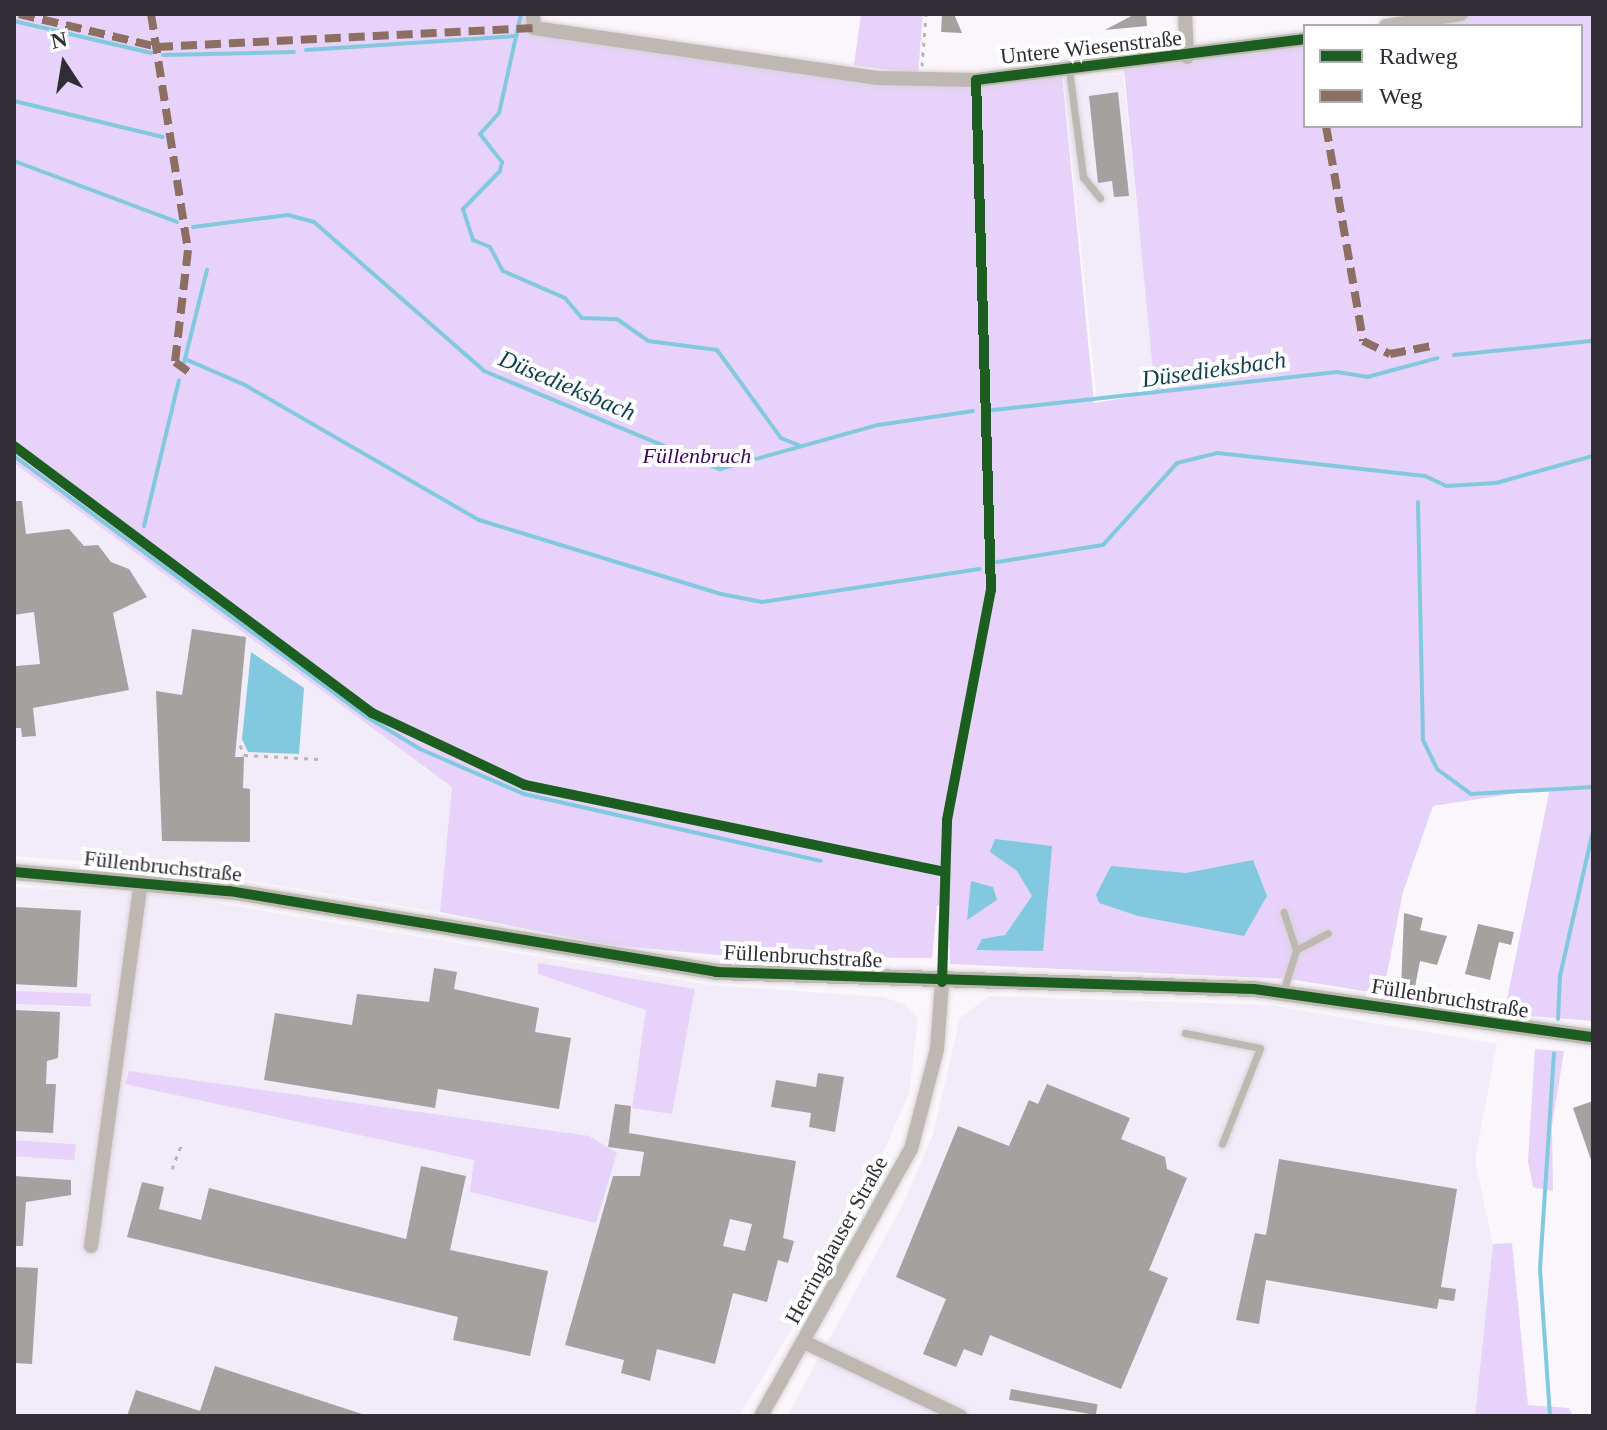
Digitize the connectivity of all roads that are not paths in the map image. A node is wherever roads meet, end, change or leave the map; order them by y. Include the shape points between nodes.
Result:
1 (1185, 14) edge
2 (1461, 14) edge
3 (533, 21) edge
4 (1398, 24) edge
5 (1303, 39) edge
6 (1187, 57) junction
7 (1069, 70) junction
8 (1100, 198) dead end
9 (14, 872) edge
10 (141, 881) junction
11 (1284, 912) dead end
12 (1328, 933) dead end
13 (1296, 950) junction
14 (942, 982) junction
15 (1283, 992) junction
16 (1185, 1033) dead end
17 (1593, 1037) edge
18 (1222, 1144) dead end
19 (91, 1246) dead end
20 (804, 1342) junction
21 (761, 1416) edge
22 (960, 1416) edge

1 - 6 street
2 - 4 street
3 - 7 street, Untere Wiesenstraße via 921,79
5 - 6 street, Untere Wiesenstraße
6 - 7 street, Untere Wiesenstraße
7 - 8 lane via 1083,177
9 - 10 street, Füllenbruchstraße
10 - 14 street, Füllenbruchstraße via 716,972
10 - 19 street, Füllenbruchstraße
11 - 13 lane
12 - 13 lane
13 - 15 lane
14 - 15 street, Füllenbruchstraße via 1118,981
14 - 20 street, Herringhauser Straße via 937,1049 911,1149
15 - 17 street, Füllenbruchstraße
16 - 18 lane via 1260,1048
20 - 21 street, Herringhauser Straße
20 - 22 street

